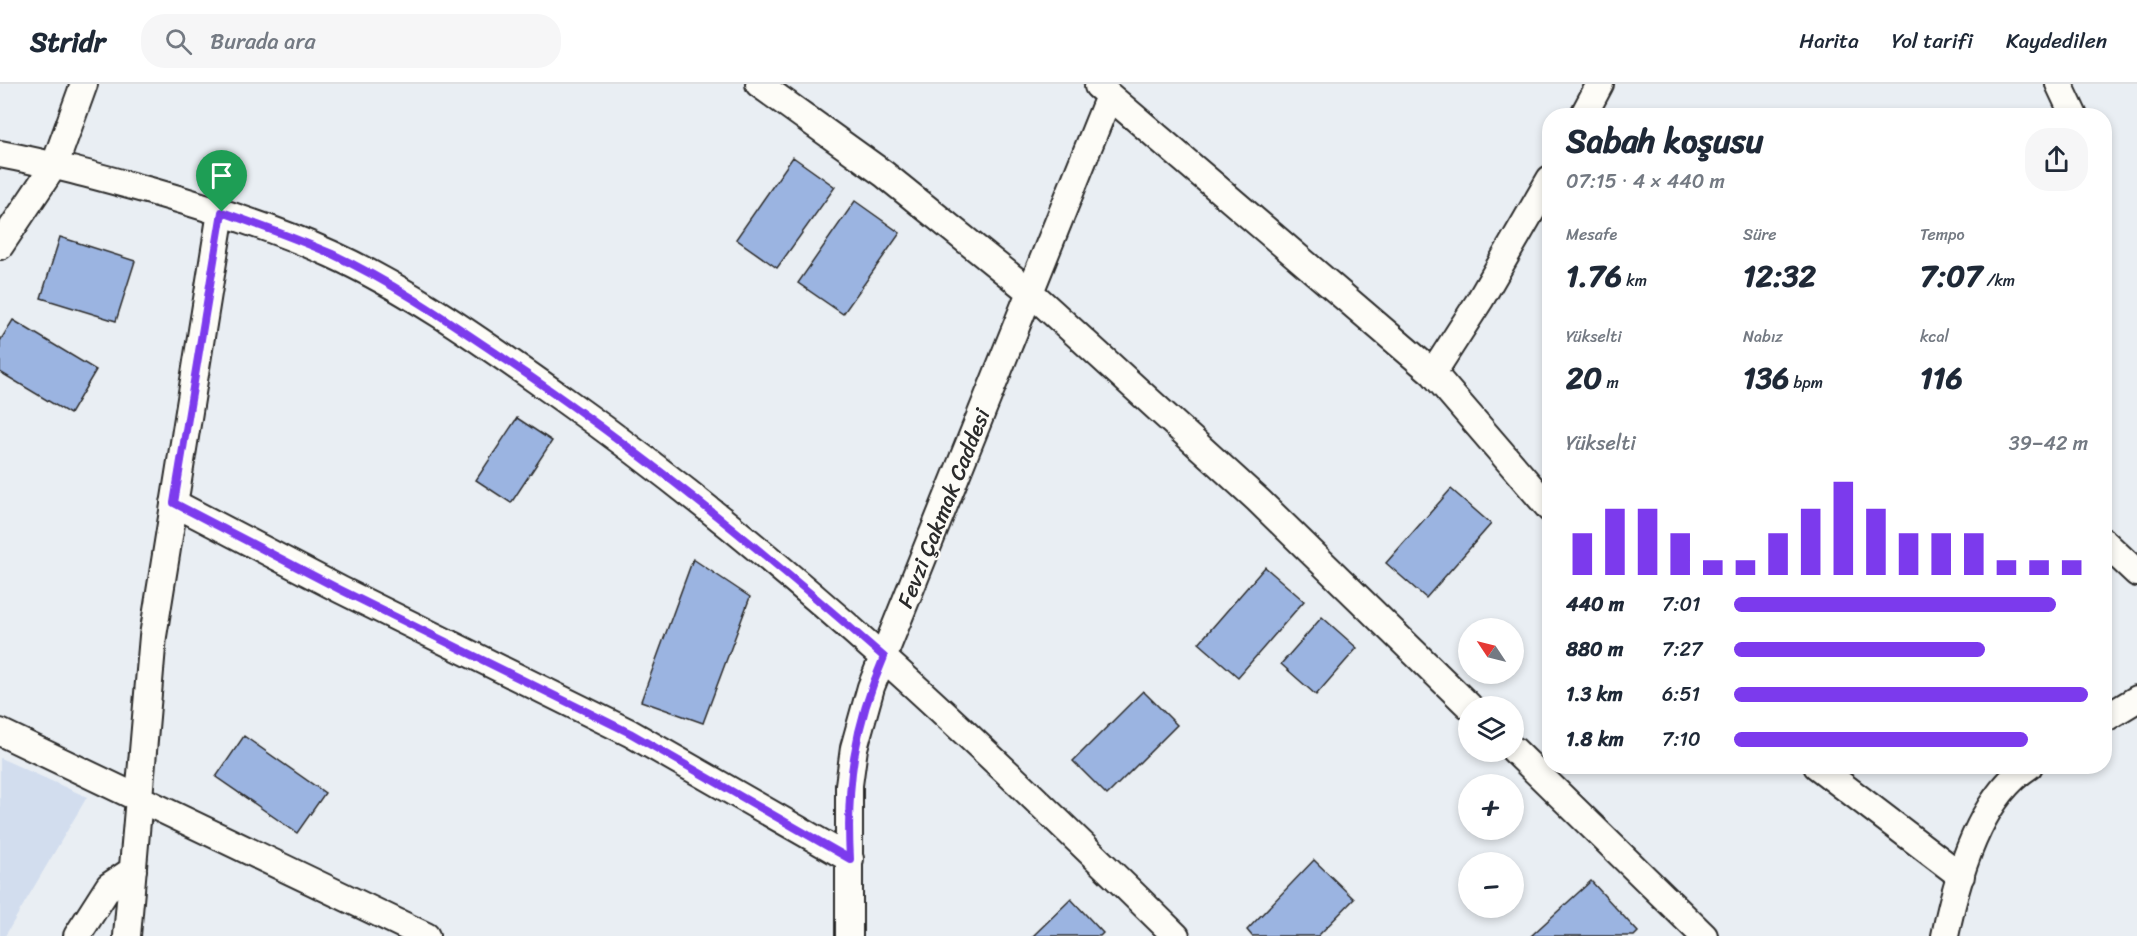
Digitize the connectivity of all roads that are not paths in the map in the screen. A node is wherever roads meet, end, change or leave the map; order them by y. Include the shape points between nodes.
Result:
1 (84, 84) edge
2 (759, 84) edge
3 (1600, 84) edge
4 (2059, 84) edge
5 (1102, 90) edge
6 (1587, 108) edge
7 (2070, 108) edge
8 (0, 154) edge
9 (55, 164) junction
10 (1542, 193) edge
11 (222, 212) junction
12 (0, 246) edge
13 (1029, 291) junction
14 (1432, 373) junction
15 (1542, 500) edge
16 (174, 503) junction
17 (2112, 550) edge
18 (2137, 573) edge
19 (884, 657) junction
20 (1459, 696) edge
21 (2137, 699) edge
22 (2112, 714) edge
23 (0, 732) edge
24 (1524, 760) edge
25 (1827, 774) edge
26 (2017, 774) edge
27 (139, 799) junction
28 (850, 859) junction
29 (133, 870) junction
30 (1961, 876) junction
31 (77, 936) edge
32 (127, 936) edge
33 (426, 936) edge
34 (849, 936) edge
35 (1176, 936) edge
36 (1704, 936) edge
37 (1945, 936) edge

1 - 9 street
2 - 13 street via 884,174
3 - 6 street
4 - 7 street
5 - 13 street, Fevzi Çakmak Caddesi
5 - 14 street
8 - 9 street
9 - 11 street
9 - 12 street
10 - 14 street
11 - 16 street
11 - 19 street via 333,255 459,328 613,434 706,505
13 - 19 street, Fevzi Çakmak Caddesi
13 - 20 street via 1258,500
14 - 15 street
16 - 27 street via 153,636
16 - 28 street via 630,733
17 - 18 street
19 - 28 street, Fevzi Çakmak Caddesi via 854,748 849,785
19 - 35 street
21 - 22 street
23 - 27 street
24 - 36 street
25 - 30 street
26 - 30 street via 1979,829
27 - 29 street
27 - 33 street
28 - 34 street, Fevzi Çakmak Caddesi
29 - 31 street via 109,886
29 - 32 street
30 - 37 street

